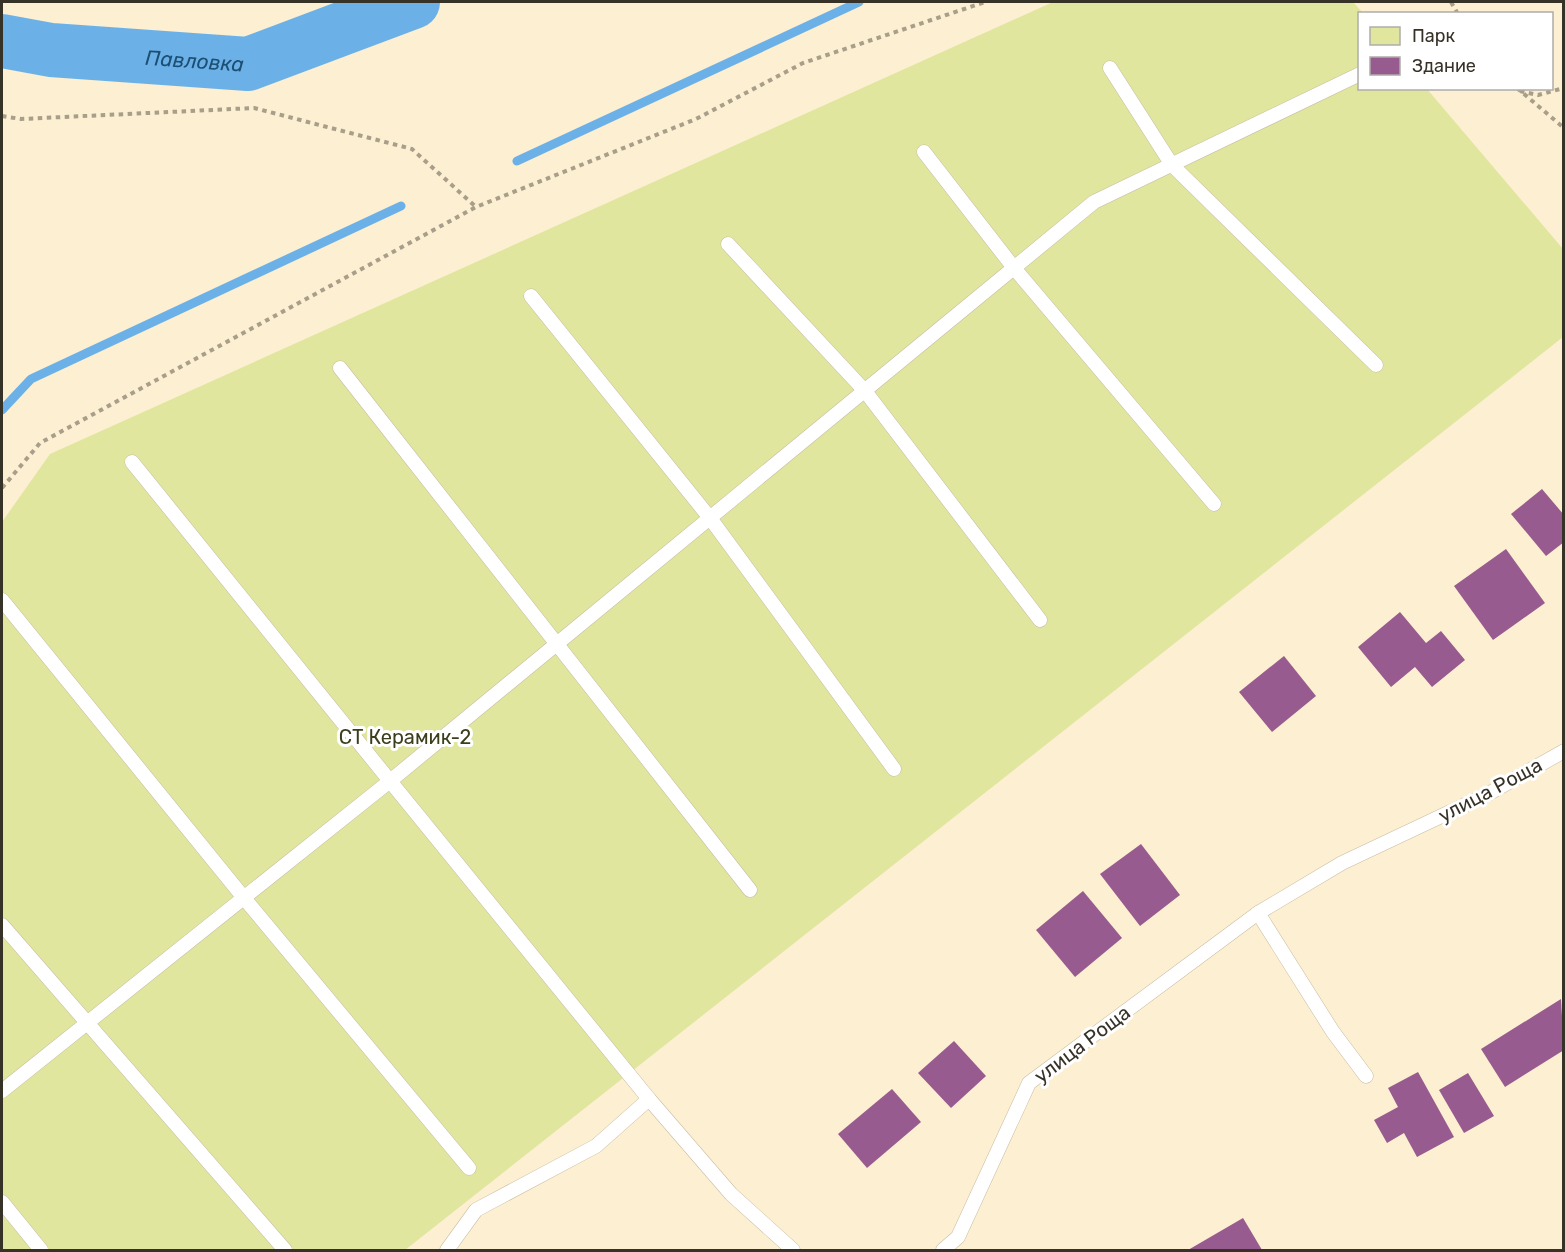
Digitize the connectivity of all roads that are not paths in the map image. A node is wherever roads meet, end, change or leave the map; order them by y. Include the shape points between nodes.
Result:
1 (1110, 68) dead end
2 (1358, 74) edge
3 (924, 152) dead end
4 (1172, 165) junction
5 (728, 244) dead end
6 (1014, 268) junction
7 (531, 296) dead end
8 (1376, 365) dead end
9 (340, 368) dead end
10 (865, 391) junction
11 (132, 462) dead end
12 (1214, 504) dead end
13 (710, 518) junction
14 (2, 600) edge
15 (1040, 620) dead end
16 (557, 644) junction
17 (1563, 751) edge
18 (894, 769) dead end
19 (390, 781) junction
20 (750, 890) dead end
21 (244, 898) junction
22 (1258, 913) junction
23 (2, 926) edge
24 (86, 1024) junction
25 (1366, 1076) dead end
26 (2, 1091) edge
27 (649, 1099) junction
28 (470, 1168) dead end
29 (2, 1202) edge
30 (41, 1251) edge
31 (285, 1251) edge
32 (447, 1251) edge
33 (793, 1251) edge
34 (943, 1251) edge

1 - 4 lane
2 - 4 lane
3 - 6 lane
4 - 6 lane via 1094,202
4 - 8 lane
5 - 10 lane
6 - 10 lane
6 - 12 lane
7 - 13 lane
9 - 16 lane
10 - 13 lane
10 - 15 lane
11 - 19 lane
13 - 16 lane
13 - 18 lane
14 - 21 lane
16 - 19 lane
16 - 20 lane
17 - 22 lane, улица Роща via 1488,794 1342,863
19 - 21 lane
19 - 27 lane
21 - 24 lane
21 - 28 lane
22 - 25 lane
22 - 34 lane, улица Роща via 1029,1083 958,1237
23 - 24 lane
24 - 26 lane
24 - 31 lane
27 - 32 lane via 596,1146 476,1210
27 - 33 lane via 731,1194
29 - 30 lane

